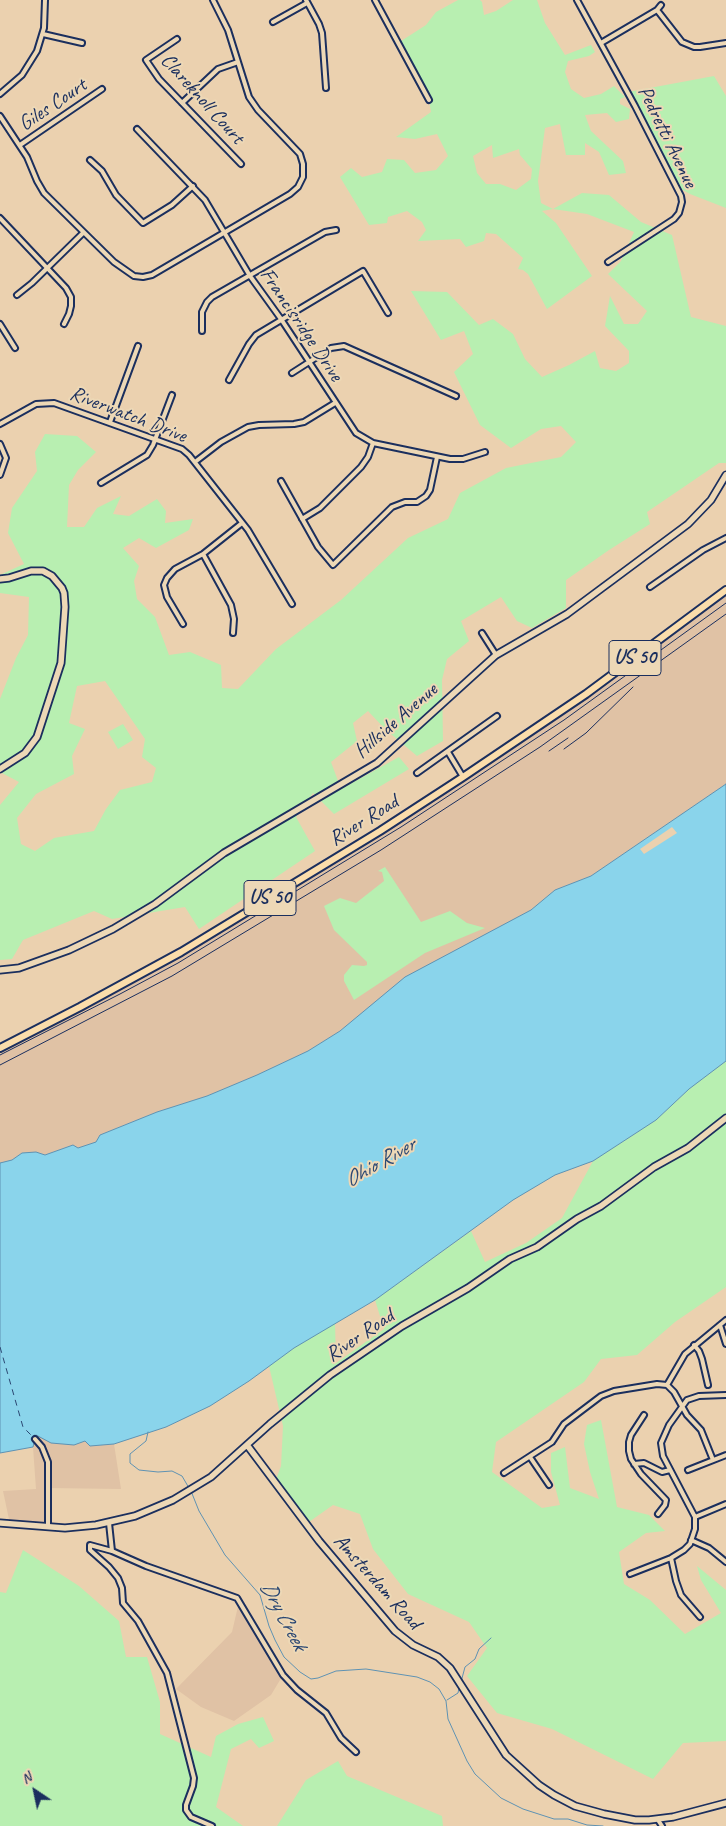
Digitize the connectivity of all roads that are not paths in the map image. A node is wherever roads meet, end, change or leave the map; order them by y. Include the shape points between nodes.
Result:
1 (45, 0) edge
2 (213, 0) edge
3 (375, 0) edge
4 (577, 0) edge
5 (307, 1) edge
6 (662, 5) dead end
7 (657, 10) junction
8 (273, 22) dead end
9 (43, 34) junction
10 (177, 39) dead end
11 (82, 43) dead end
12 (601, 43) junction
13 (726, 43) edge
14 (238, 62) junction
15 (326, 88) dead end
16 (102, 89) dead end
17 (0, 94) edge
18 (429, 100) dead end
19 (182, 103) junction
20 (0, 116) edge
21 (138, 129) dead end
22 (20, 146) junction
23 (90, 160) dead end
24 (241, 164) dead end
25 (193, 186) junction
26 (0, 218) edge
27 (336, 230) dead end
28 (84, 233) junction
29 (224, 233) junction
30 (608, 262) dead end
31 (48, 268) junction
32 (250, 276) junction
33 (17, 295) dead end
34 (388, 313) dead end
35 (281, 319) junction
36 (0, 324) edge
37 (64, 324) dead end
38 (202, 331) dead end
39 (138, 346) dead end
40 (15, 348) dead end
41 (309, 362) junction
42 (292, 373) dead end
43 (230, 380) dead end
44 (172, 395) dead end
45 (456, 396) dead end
46 (335, 403) junction
47 (110, 422) junction
48 (0, 424) edge
49 (155, 439) junction
50 (373, 442) junction
51 (0, 444) edge
52 (485, 452) dead end
53 (438, 456) junction
54 (195, 462) junction
55 (0, 475) edge
56 (726, 475) edge
57 (281, 480) dead end
58 (101, 483) dead end
59 (302, 519) junction
60 (242, 523) junction
61 (726, 538) edge
62 (203, 554) junction
63 (0, 579) edge
64 (650, 588) dead end
65 (726, 590) edge
66 (292, 604) dead end
67 (183, 624) dead end
68 (233, 633) dead end
69 (482, 633) dead end
70 (496, 655) junction
71 (497, 716) dead end
72 (448, 752) junction
73 (0, 769) edge
74 (417, 773) dead end
75 (463, 777) junction
76 (0, 970) edge
77 (0, 1048) edge
78 (726, 1118) edge
79 (726, 1320) edge
80 (720, 1325) junction
81 (726, 1344) edge
82 (694, 1345) junction
83 (667, 1385) junction
84 (708, 1385) dead end
85 (726, 1395) edge
86 (682, 1406) junction
87 (644, 1414) dead end
88 (35, 1438) dead end
89 (247, 1445) junction
90 (726, 1455) edge
91 (530, 1456) junction
92 (713, 1460) junction
93 (634, 1464) junction
94 (670, 1470) junction
95 (688, 1470) dead end
96 (504, 1474) dead end
97 (549, 1485) dead end
98 (726, 1504) edge
99 (658, 1514) dead end
100 (695, 1517) junction
101 (0, 1523) edge
102 (109, 1523) junction
103 (48, 1527) junction
104 (692, 1540) junction
105 (112, 1551) junction
106 (671, 1558) junction
107 (726, 1562) edge
108 (630, 1574) dead end
109 (700, 1617) dead end
110 (356, 1752) dead end
111 (726, 1803) edge
112 (658, 1820) junction
113 (212, 1826) edge
114 (662, 1826) edge

1 - 9 street
2 - 14 street via 228,30
3 - 18 street
4 - 12 street, Pedretti Avenue
5 - 8 street
5 - 15 street via 322,34
6 - 7 street
7 - 12 street
7 - 13 street via 682,42 694,47
9 - 11 street
9 - 17 street via 27,68
10 - 19 street, Clareknoll Court via 146,60 159,80
12 - 30 street, Pedretti Avenue via 636,106 682,202 674,220
14 - 19 street via 218,69
14 - 29 street via 253,104 296,150 302,159 304,172 295,191
16 - 22 street, Giles Court
19 - 24 street, Clareknoll Court
20 - 22 street
21 - 25 street, Francisridge Drive
22 - 28 street via 40,187
23 - 25 street via 142,223 172,205
25 - 29 street, Francisridge Drive
26 - 31 street
27 - 32 street via 325,232
28 - 29 street via 114,262 129,273 143,277 152,275
28 - 31 street
29 - 32 street, Francisridge Drive
31 - 33 street
31 - 37 street via 71,297 71,310
32 - 35 street, Francisridge Drive
32 - 38 street via 207,302 202,312
34 - 35 street via 363,271
35 - 41 street, Francisridge Drive
35 - 43 street via 252,339
36 - 40 street
39 - 47 street
41 - 42 street
41 - 45 street via 331,348 349,347
41 - 46 street, Francisridge Drive
44 - 49 street
46 - 50 street, Francisridge Drive via 356,433
46 - 54 street via 304,422 248,427
47 - 48 street, Riverwatch Drive via 49,402 31,406
47 - 49 street, Riverwatch Drive
49 - 54 street, Riverwatch Drive via 182,449
49 - 58 street via 142,458
50 - 53 street, Francisridge Drive
50 - 59 street via 361,467 320,508
51 - 55 street via 6,458
52 - 53 street, Francisridge Drive via 463,459
53 - 59 street via 426,496 417,502 392,507 333,565 321,552
54 - 60 street, Riverwatch Drive
56 - 70 main road, Hillside Avenue via 711,500 676,534 567,614
57 - 59 street
60 - 62 street
60 - 66 street, Riverwatch Drive
61 - 64 street via 703,550
62 - 67 street via 175,569 165,582 167,597
62 - 68 street via 231,605
63 - 73 main road via 43,571 62,588 65,608 61,663 36,737 25,752
65 - 75 main road, River Road / US 50 via 586,694
69 - 70 street
70 - 76 main road, Hillside Avenue via 377,763 224,853 155,904 69,950 19,968
71 - 72 street
72 - 74 street
72 - 75 street
75 - 77 main road, River Road / US 50 via 181,952
78 - 89 main road, River Road via 688,1148 654,1167 601,1206 394,1331 330,1375
79 - 80 street
80 - 81 street
80 - 82 street
82 - 83 street via 682,1358
82 - 84 street via 702,1358
83 - 86 street
83 - 91 street via 615,1390 606,1394 564,1424 552,1442
85 - 86 street via 694,1397
86 - 92 street via 701,1430
86 - 94 street via 661,1443
87 - 93 street via 628,1442
88 - 103 street via 48,1462
89 - 102 main road, River Road via 211,1477 162,1506
89 - 112 main road, Amsterdam Road via 319,1541 395,1631 413,1645 438,1656 450,1668 511,1761 554,1796 575,1806 620,1818
90 - 92 street
91 - 96 street
91 - 97 street
92 - 95 street
93 - 94 street via 646,1463 662,1472
93 - 99 street via 666,1500
94 - 100 street
98 - 100 street
100 - 104 street
101 - 103 main road, River Road
102 - 103 main road, River Road
102 - 105 street
104 - 106 street
104 - 107 street via 709,1548
105 - 110 street via 237,1598 283,1675 326,1713 341,1738
105 - 113 street via 92,1545 89,1548 118,1578 123,1603 138,1621 167,1673 194,1778 186,1810 191,1817
106 - 108 street
106 - 109 street via 681,1595
111 - 112 main road, Amsterdam Road
112 - 114 street

